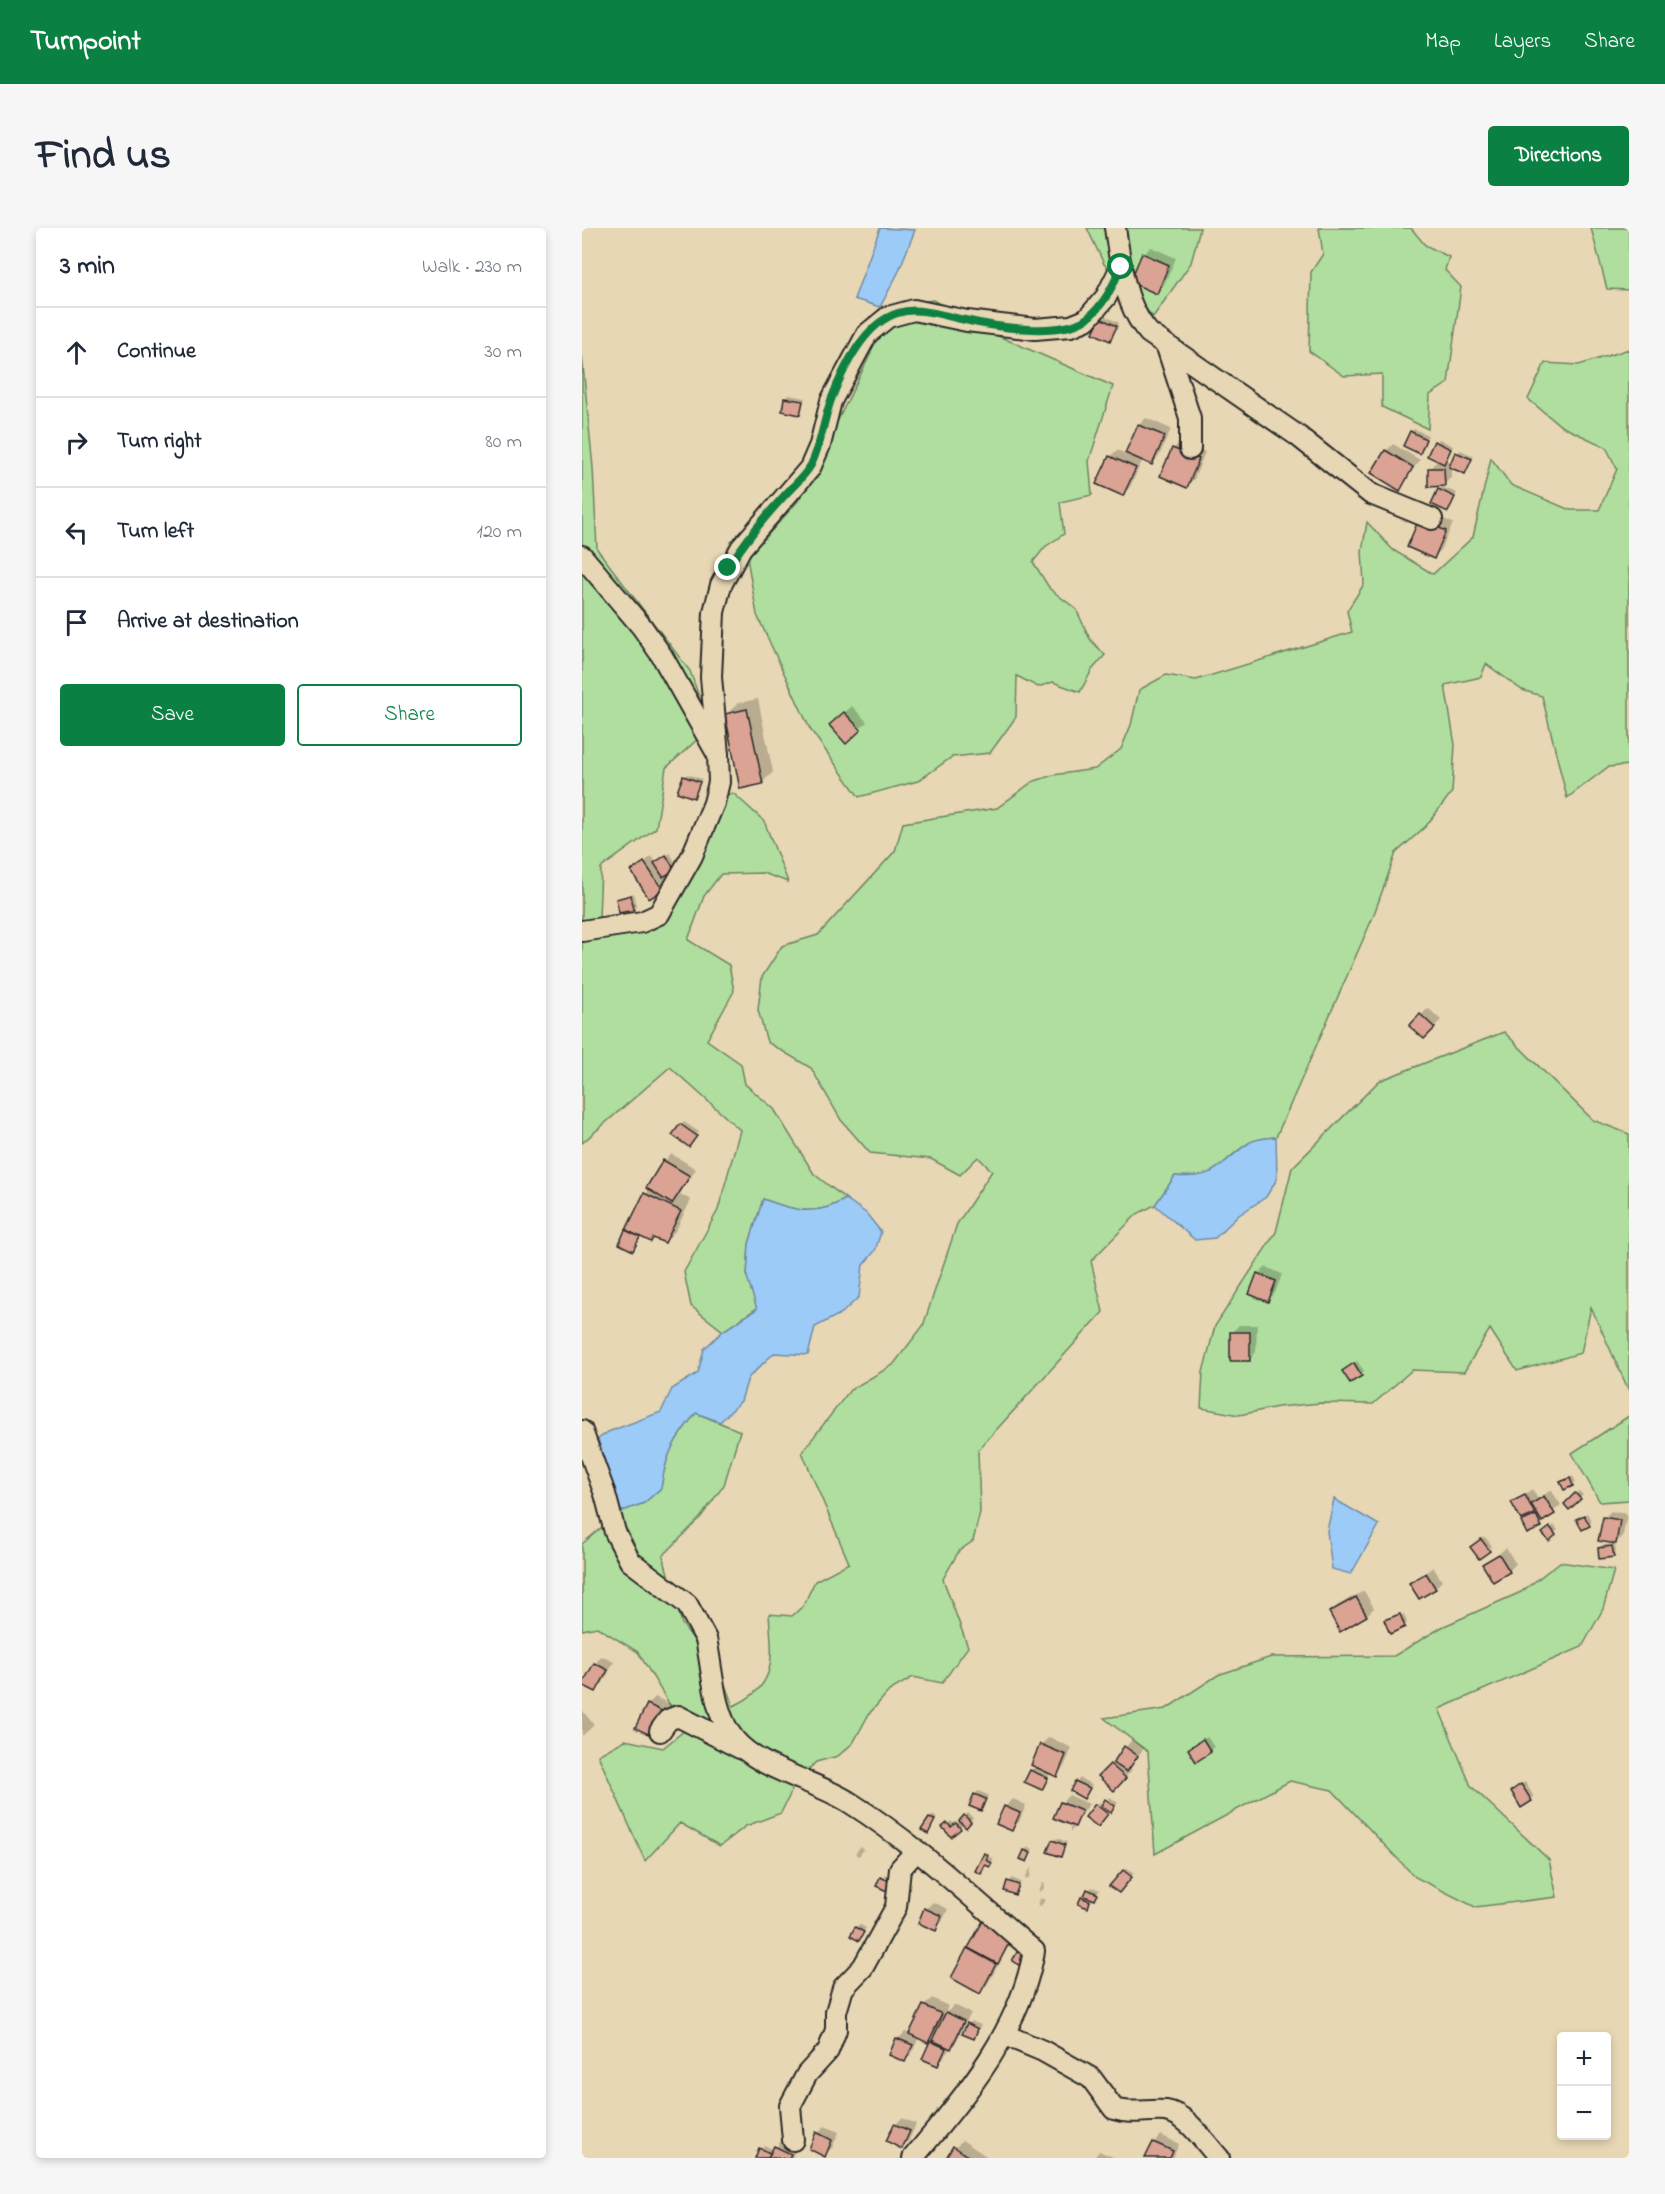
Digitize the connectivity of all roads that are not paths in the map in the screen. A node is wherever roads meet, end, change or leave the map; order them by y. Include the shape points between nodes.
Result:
1 (1115, 228) edge
2 (1121, 267) junction
3 (1167, 346) junction
4 (1190, 448) dead end
5 (1432, 519) dead end
6 (582, 556) edge
7 (718, 755) junction
8 (582, 931) edge
9 (582, 1431) edge
10 (660, 1731) dead end
11 (742, 1749) junction
12 (916, 1851) junction
13 (1005, 2035) junction
14 (793, 2140) dead end
15 (913, 2158) edge
16 (1219, 2158) edge

1 - 2 street
2 - 3 street via 1125,290 1138,321
2 - 7 street via 1106,297 1086,320 1071,326 1035,329 915,310 888,317 867,334 831,401 810,468 741,548 721,585 714,612 711,677
3 - 4 street via 1190,418
3 - 5 street via 1298,436 1371,494
6 - 7 street via 662,656
7 - 8 street via 719,782 714,803 692,856 659,914 642,922
9 - 11 street via 615,1532 630,1561 680,1597 700,1626 724,1724
10 - 11 street via 668,1720 678,1716
11 - 12 street via 849,1802
12 - 13 street via 1008,1925 1034,1951
12 - 14 street via 900,1869 896,1907 862,1967 843,1988 828,2051 807,2074 790,2106
13 - 15 street
13 - 16 street via 1091,2078 1114,2109 1178,2115

